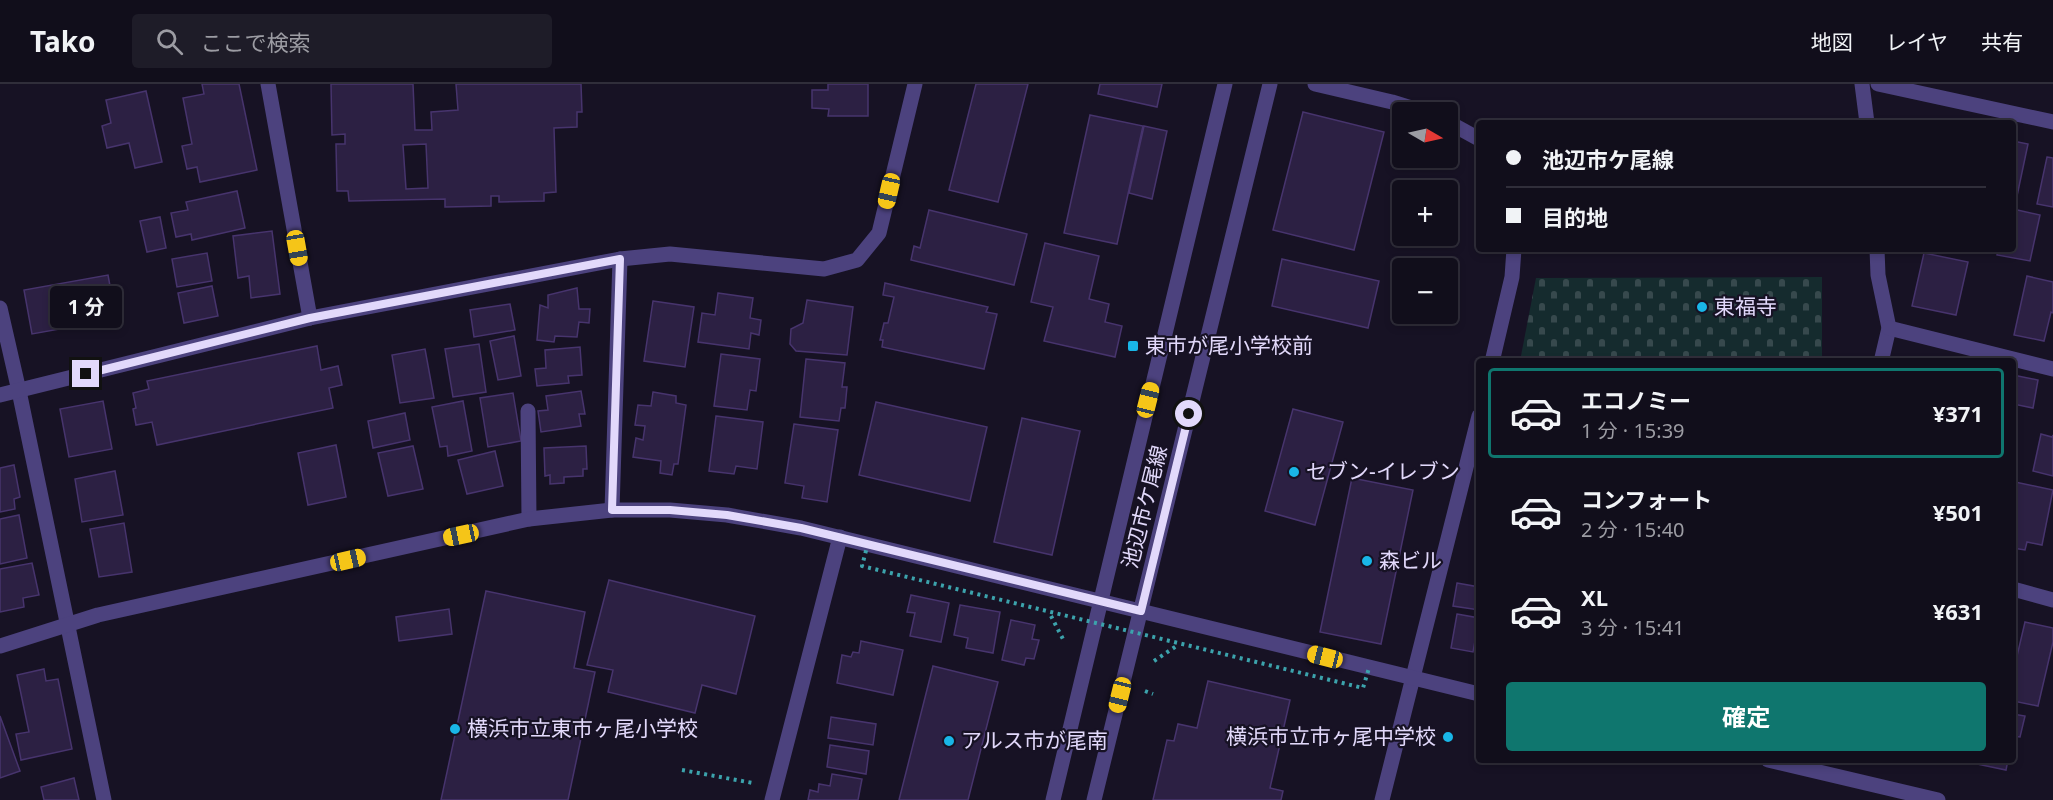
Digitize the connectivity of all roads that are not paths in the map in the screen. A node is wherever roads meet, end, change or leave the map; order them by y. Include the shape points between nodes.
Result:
1 (268, 84) edge
2 (915, 84) edge
3 (1225, 84) edge
4 (1270, 84) edge
5 (1315, 84) edge
6 (1862, 84) edge
7 (1878, 84) edge
8 (1392, 102) edge
9 (1867, 120) edge
10 (2053, 122) edge
11 (1458, 127) edge
12 (1476, 137) edge
13 (1514, 252) edge
14 (1877, 252) edge
15 (620, 259) junction
16 (0, 308) edge
17 (310, 318) junction
18 (1889, 328) junction
19 (1493, 358) edge
20 (1882, 358) edge
21 (2009, 358) edge
22 (2016, 360) edge
23 (2053, 369) edge
24 (19, 391) junction
25 (0, 395) edge
26 (528, 411) dead end
27 (1475, 455) edge
28 (612, 510) junction
29 (529, 519) junction
30 (840, 537) junction
31 (2016, 590) edge
32 (2053, 600) edge
33 (1099, 601) junction
34 (1141, 611) junction
35 (68, 624) junction
36 (0, 646) edge
37 (1411, 679) junction
38 (1476, 693) edge
39 (1781, 763) edge
40 (774, 794) edge
41 (104, 800) edge
42 (1053, 800) edge
43 (1094, 800) edge
44 (1382, 800) edge
45 (1938, 800) edge

1 - 17 street
2 - 15 street via 879,233 857,260 824,269 670,254
3 - 33 street, 池辺市ケ尾線
4 - 34 street, 池辺市ケ尾線
5 - 8 street
6 - 9 street
7 - 10 street
11 - 12 street
13 - 19 street via 1512,277
14 - 18 street
15 - 17 street
15 - 28 street
16 - 24 street
17 - 24 street
18 - 20 street
18 - 21 street
22 - 23 street
24 - 25 street
24 - 35 street
26 - 29 street
27 - 37 street
28 - 29 street
28 - 30 street via 727,515
29 - 35 street
30 - 33 street
30 - 40 street
31 - 32 street
33 - 34 street
33 - 42 street, 池辺市ケ尾線
34 - 37 street
34 - 43 street, 池辺市ケ尾線
35 - 36 street
35 - 41 street
37 - 38 street
37 - 44 street
39 - 45 street

